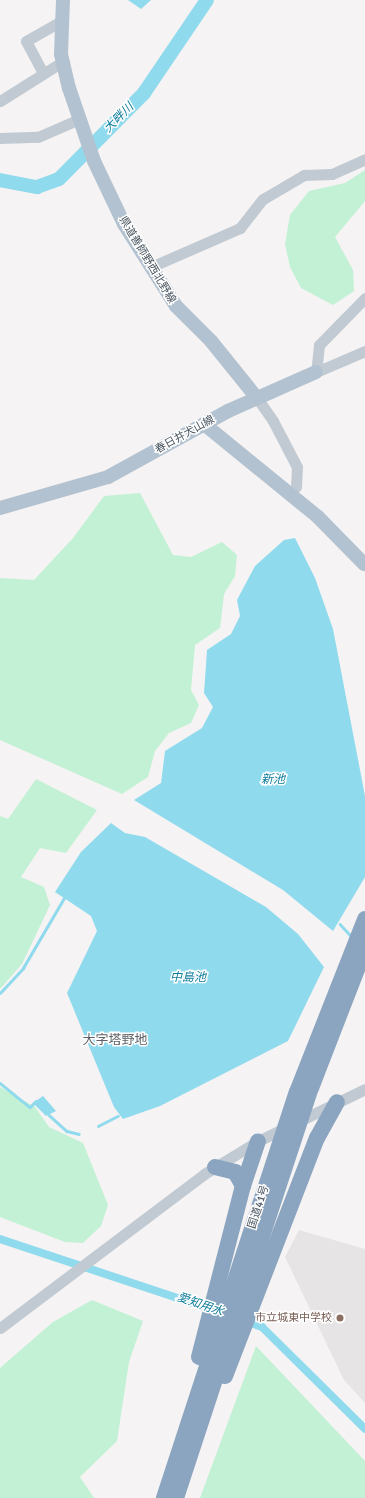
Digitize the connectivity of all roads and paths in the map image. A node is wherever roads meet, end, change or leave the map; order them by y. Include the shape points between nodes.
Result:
1 (63, 0) edge
2 (61, 21) junction
3 (62, 62) junction
4 (42, 73) junction
5 (0, 101) edge
6 (79, 119) junction
7 (0, 138) edge
8 (365, 159) edge
9 (153, 266) junction
10 (365, 298) edge
11 (365, 351) edge
12 (316, 372) junction
13 (257, 398) junction
14 (209, 422) junction
15 (296, 487) junction
16 (0, 508) edge
17 (365, 565) edge
18 (365, 919) edge
19 (365, 949) edge
20 (319, 1050) junction
21 (365, 1089) edge
22 (336, 1102) junction
23 (304, 1118) junction
24 (316, 1138) junction
25 (258, 1141) junction
26 (215, 1167) junction
27 (243, 1186) junction
28 (247, 1284) junction
29 (0, 1328) edge
30 (218, 1348) junction
31 (184, 1455) junction
32 (164, 1498) edge
33 (176, 1498) edge

1 - 2 main road, 県道善師野西北野線
2 - 3 main road, 県道善師野西北野線
2 - 4 street via 26,41
3 - 4 street
3 - 6 main road, 県道善師野西北野線
4 - 5 street
6 - 7 street via 38,136
6 - 9 main road, 県道善師野西北野線 via 94,161 124,224
8 - 9 street via 332,174 304,175 263,199 240,228
9 - 13 main road, 県道善師野西北野線 via 176,306 211,341
10 - 12 street via 319,346
11 - 12 street, 春日井犬山線
12 - 13 main road, 春日井犬山線
13 - 14 main road, 春日井犬山線
13 - 15 street, 県道善師野西北野線 via 286,444 297,467
14 - 15 main road
14 - 16 main road, 春日井犬山線 via 108,477
14 - 17 main road via 318,517
15 - 17 main road via 331,522
18 - 20 highway, 国道41号
19 - 20 highway, 国道41号
20 - 28 highway, 国道41号 via 282,1157
21 - 22 street
22 - 23 street
22 - 24 highway
23 - 24 highway via 312,1124
23 - 25 street
24 - 28 highway
25 - 26 street
25 - 27 highway
26 - 27 highway via 235,1172
26 - 29 street
27 - 30 highway via 218,1278
28 - 30 highway, 国道41号
28 - 30 highway
30 - 31 highway, 国道41号
30 - 31 highway
31 - 32 highway, 国道41号
31 - 33 highway, 国道41号

